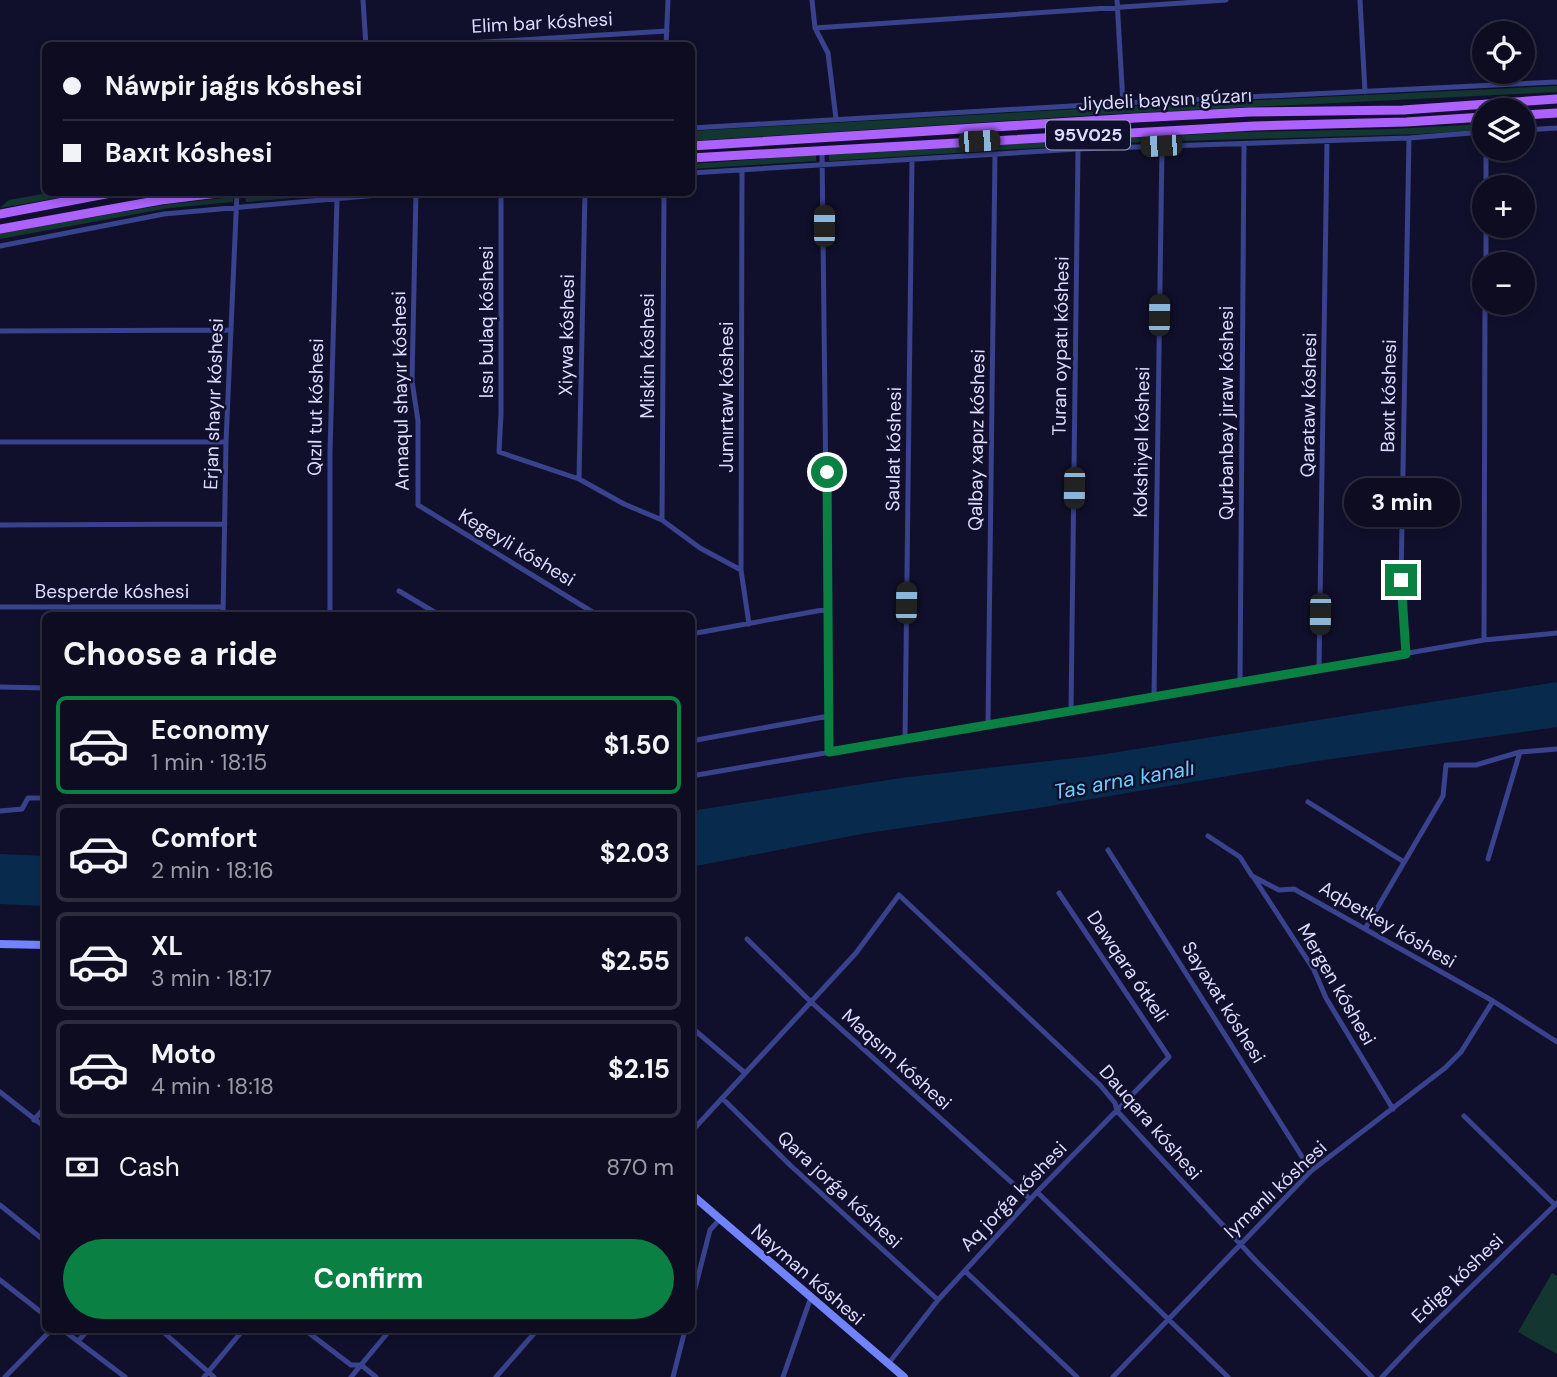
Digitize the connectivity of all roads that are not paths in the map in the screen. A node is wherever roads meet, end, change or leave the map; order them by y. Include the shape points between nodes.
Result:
1 (363, 0) edge
2 (668, 0) edge
3 (812, 0) edge
4 (1117, 0) edge
5 (1226, 0) edge
6 (1360, 0) edge
7 (1117, 8) junction
8 (815, 28) junction
9 (667, 31) junction
10 (366, 42) edge
11 (486, 42) edge
12 (666, 42) edge
13 (1557, 82) edge
14 (1365, 92) junction
15 (1557, 99) edge
16 (1122, 103) junction
17 (1557, 113) edge
18 (1535, 114) edge
19 (1472, 118) edge
20 (835, 119) junction
21 (695, 128) edge
22 (1557, 128) edge
23 (1535, 129) edge
24 (1472, 133) edge
25 (1409, 138) junction
26 (1327, 141) junction
27 (1244, 145) junction
28 (695, 146) edge
29 (1161, 146) junction
30 (822, 149) junction
31 (1078, 149) junction
32 (995, 155) junction
33 (695, 158) edge
34 (912, 159) junction
35 (824, 165) junction
36 (742, 170) junction
37 (695, 173) edge
38 (95, 196) edge
39 (195, 196) edge
40 (237, 196) edge
41 (370, 196) edge
42 (414, 196) edge
43 (502, 196) edge
44 (585, 196) edge
45 (664, 196) edge
46 (337, 199) junction
47 (237, 207) junction
48 (0, 214) edge
49 (0, 229) edge
50 (0, 246) edge
51 (1485, 315) edge
52 (231, 330) junction
53 (0, 331) edge
54 (0, 442) edge
55 (226, 442) junction
56 (579, 479) junction
57 (418, 505) joint
58 (662, 520) junction
59 (0, 524) edge
60 (225, 524) junction
61 (741, 570) junction
62 (399, 591) dead end
63 (0, 607) edge
64 (223, 607) junction
65 (828, 609) junction
66 (223, 612) edge
67 (330, 612) edge
68 (434, 612) edge
69 (592, 612) edge
70 (749, 624) junction
71 (695, 633) edge
72 (1557, 633) edge
73 (1484, 640) junction
74 (1406, 654) junction
75 (1320, 669) junction
76 (1240, 682) junction
77 (0, 687) edge
78 (42, 688) edge
79 (1154, 697) junction
80 (1071, 711) junction
81 (829, 716) junction
82 (988, 726) junction
83 (695, 740) edge
84 (905, 740) junction
85 (1557, 749) edge
86 (829, 752) junction
87 (1520, 752) junction
88 (695, 775) edge
89 (42, 798) edge
90 (1308, 802) dead end
91 (0, 811) edge
92 (1208, 836) dead end
93 (1108, 850) dead end
94 (1488, 859) dead end
95 (1404, 862) junction
96 (1252, 876) junction
97 (1059, 893) dead end
98 (1365, 929) junction
99 (747, 939) dead end
100 (0, 944) edge
101 (42, 945) edge
102 (810, 1001) junction
103 (1493, 1002) junction
104 (695, 1030) edge
105 (1557, 1042) edge
106 (1169, 1057) joint
107 (745, 1073) junction
108 (0, 1092) edge
109 (722, 1098) junction
110 (1393, 1109) junction
111 (42, 1110) edge
112 (1117, 1111) junction
113 (1464, 1116) dead end
114 (34, 1119) junction
115 (42, 1125) edge
116 (695, 1128) edge
117 (1311, 1171) junction
118 (1037, 1192) junction
119 (695, 1198) edge
120 (1030, 1199) junction
121 (1556, 1204) edge
122 (0, 1205) edge
123 (720, 1219) junction
124 (42, 1239) edge
125 (1239, 1243) junction
126 (965, 1271) junction
127 (0, 1280) edge
128 (695, 1288) edge
129 (811, 1297) junction
130 (938, 1300) junction
131 (42, 1313) edge
132 (1168, 1318) junction
133 (48, 1333) edge
134 (67, 1333) edge
135 (85, 1333) edge
136 (164, 1333) edge
137 (241, 1333) edge
138 (309, 1333) edge
139 (388, 1333) edge
140 (534, 1333) edge
141 (684, 1333) edge
142 (78, 1341) junction
143 (888, 1364) junction
144 (361, 1365) junction
145 (206, 1375) edge
146 (5, 1377) edge
147 (125, 1377) edge
148 (214, 1377) edge
149 (351, 1377) edge
150 (376, 1377) edge
151 (496, 1377) edge
152 (673, 1377) edge
153 (783, 1377) edge
154 (904, 1377) edge
155 (1077, 1377) edge
156 (1112, 1377) edge
157 (1228, 1377) edge
158 (1372, 1377) edge
159 (1382, 1377) edge

1 - 10 street
2 - 9 street
3 - 8 street
4 - 7 street
5 - 7 street
6 - 14 street
7 - 8 street
7 - 16 street
8 - 20 street via 828,53
9 - 11 street, Elim bar kóshesi
9 - 12 street
13 - 14 street
14 - 16 street
15 - 28 main road, Jiydeli baysın gúzarı / 95V025 via 1403,110 1123,118
16 - 20 street
17 - 18 main road
19 - 30 main road, Jiydeli baysın gúzarı / 95V025
20 - 21 street
22 - 23 street
24 - 25 street
25 - 26 street
25 - 74 street, Baxıt kóshesi via 1401,580
26 - 27 street
26 - 75 street, Qarataw kóshesi
27 - 29 street
27 - 76 street, Qurbanbay jıraw kóshesi
29 - 31 street
29 - 79 street, Kokshiyel kóshesi
30 - 33 main road, Jiydeli baysın gúzarı / 95V025
30 - 35 street
31 - 32 street
31 - 80 street, Turan oypatı kóshesi
32 - 34 street
32 - 82 street, Qalbay xapız kóshesi
34 - 35 street
34 - 84 street, Saulat kóshesi
35 - 36 street
35 - 65 street
36 - 37 street
36 - 61 street, Jumırtaw kóshesi
38 - 48 main road
39 - 49 main road
40 - 47 street, Erjan shayır kóshesi
41 - 46 street
42 - 57 street, Annaqul shayır kóshesi via 412,380 418,421
43 - 56 street, Issı bulaq kóshesi via 499,452
44 - 56 street, Xiywa kóshesi
45 - 58 street, Miskin kóshesi
46 - 47 street
46 - 67 street, Qızıl tut kóshesi
47 - 50 street via 163,214
47 - 52 street, Erjan shayır kóshesi
51 - 73 street
52 - 53 street
52 - 55 street, Erjan shayır kóshesi
54 - 55 street
55 - 60 street, Erjan shayır kóshesi
56 - 58 street
57 - 69 street, Kegeyli kóshesi
58 - 61 street
59 - 60 street
60 - 64 street, Erjan shayır kóshesi
61 - 70 street, Jumırtaw kóshesi
62 - 68 street
63 - 64 street, Besperde kóshesi
64 - 66 street, Erjan shayır kóshesi
65 - 70 street
65 - 81 street
70 - 71 street
72 - 73 street
73 - 74 street
74 - 75 street
75 - 76 street
76 - 79 street
77 - 78 street
79 - 80 street
80 - 82 street
81 - 83 street
81 - 86 street
82 - 84 street
84 - 86 street
85 - 87 street
86 - 88 street
87 - 94 street
87 - 95 street via 1476,765 1446,765 1443,796
89 - 91 street via 29,798 22,809
90 - 95 street
92 - 96 street, Aqbetkey kóshesi via 1240,857
93 - 117 street, Sayaxat kóshesi
95 - 98 street
96 - 98 street, Aqbetkey kóshesi via 1279,890 1294,889
96 - 110 street, Mergen kóshesi via 1314,970
97 - 106 street, Dawqara ótkeli
98 - 103 street, Aqbetkey kóshesi
99 - 102 street, Maqsım kóshesi
100 - 101 main road
102 - 107 street
102 - 112 street, Dauqara kóshesi via 862,945 899,895 1100,1084
102 - 120 street, Maqsım kóshesi
103 - 105 street, Aqbetkey kóshesi
103 - 110 street, Iymanlı kóshesi via 1461,1052
104 - 107 street
106 - 112 street, Aq jorǵa kóshesi
107 - 109 street
108 - 114 street
109 - 116 street
109 - 130 street, Qara jorǵa kóshesi
110 - 117 street, Iymanlı kóshesi
111 - 114 street
112 - 118 street, Aq jorǵa kóshesi
112 - 125 street, Dauqara kóshesi
113 - 121 street
114 - 115 street
117 - 125 street, Iymanlı kóshesi
118 - 120 street, Aq jorǵa kóshesi
118 - 132 street
119 - 123 main road, Nayman kóshesi
120 - 126 street, Aq jorǵa kóshesi
121 - 159 street, Edige kóshesi
122 - 124 street
123 - 128 street via 710,1230
123 - 129 main road, Nayman kóshesi
125 - 132 street, Iymanlı kóshesi
125 - 158 street, Dauqara kóshesi
126 - 130 street, Aq jorǵa kóshesi
126 - 155 street
127 - 131 street
129 - 143 main road, Nayman kóshesi
129 - 153 street
130 - 143 street, Aq jorǵa kóshesi
132 - 156 street, Iymanlı kóshesi
132 - 157 street
133 - 146 street
134 - 142 street
135 - 142 street
136 - 145 street
137 - 145 street
138 - 144 street via 351,1365
139 - 144 street
140 - 151 street
141 - 152 street
142 - 147 street
143 - 154 main road, Nayman kóshesi
144 - 149 street
144 - 150 street
145 - 148 street

